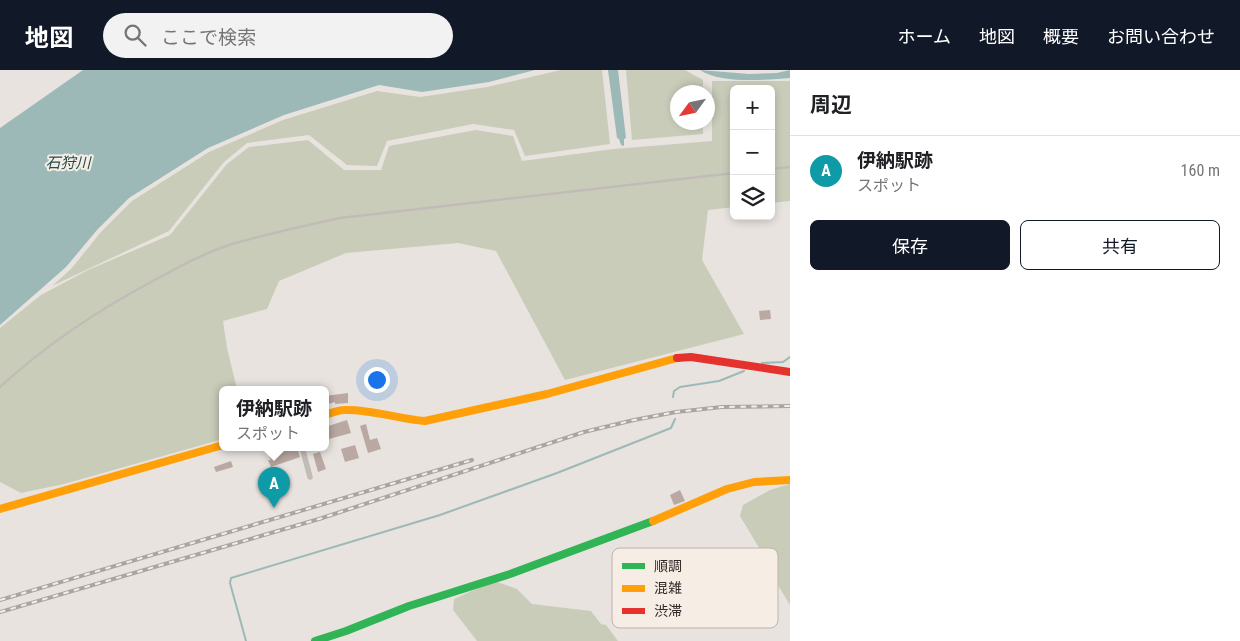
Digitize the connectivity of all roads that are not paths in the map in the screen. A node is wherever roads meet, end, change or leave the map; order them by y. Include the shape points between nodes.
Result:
1 (790, 167) edge
2 (775, 169) edge
3 (730, 173) edge
4 (790, 372) edge
5 (0, 387) edge
6 (329, 414) edge
7 (219, 446) edge
8 (303, 451) edge
9 (310, 477) dead end
10 (790, 480) edge
11 (0, 509) edge
12 (315, 641) edge

1 - 2 lane
3 - 5 lane via 340,218 228,246 186,263 90,318 24,365
4 - 6 street via 679,358 465,414 407,420 363,411 342,410
7 - 11 street
8 - 9 street
10 - 12 street via 754,482 727,489 648,523 510,574 409,606

